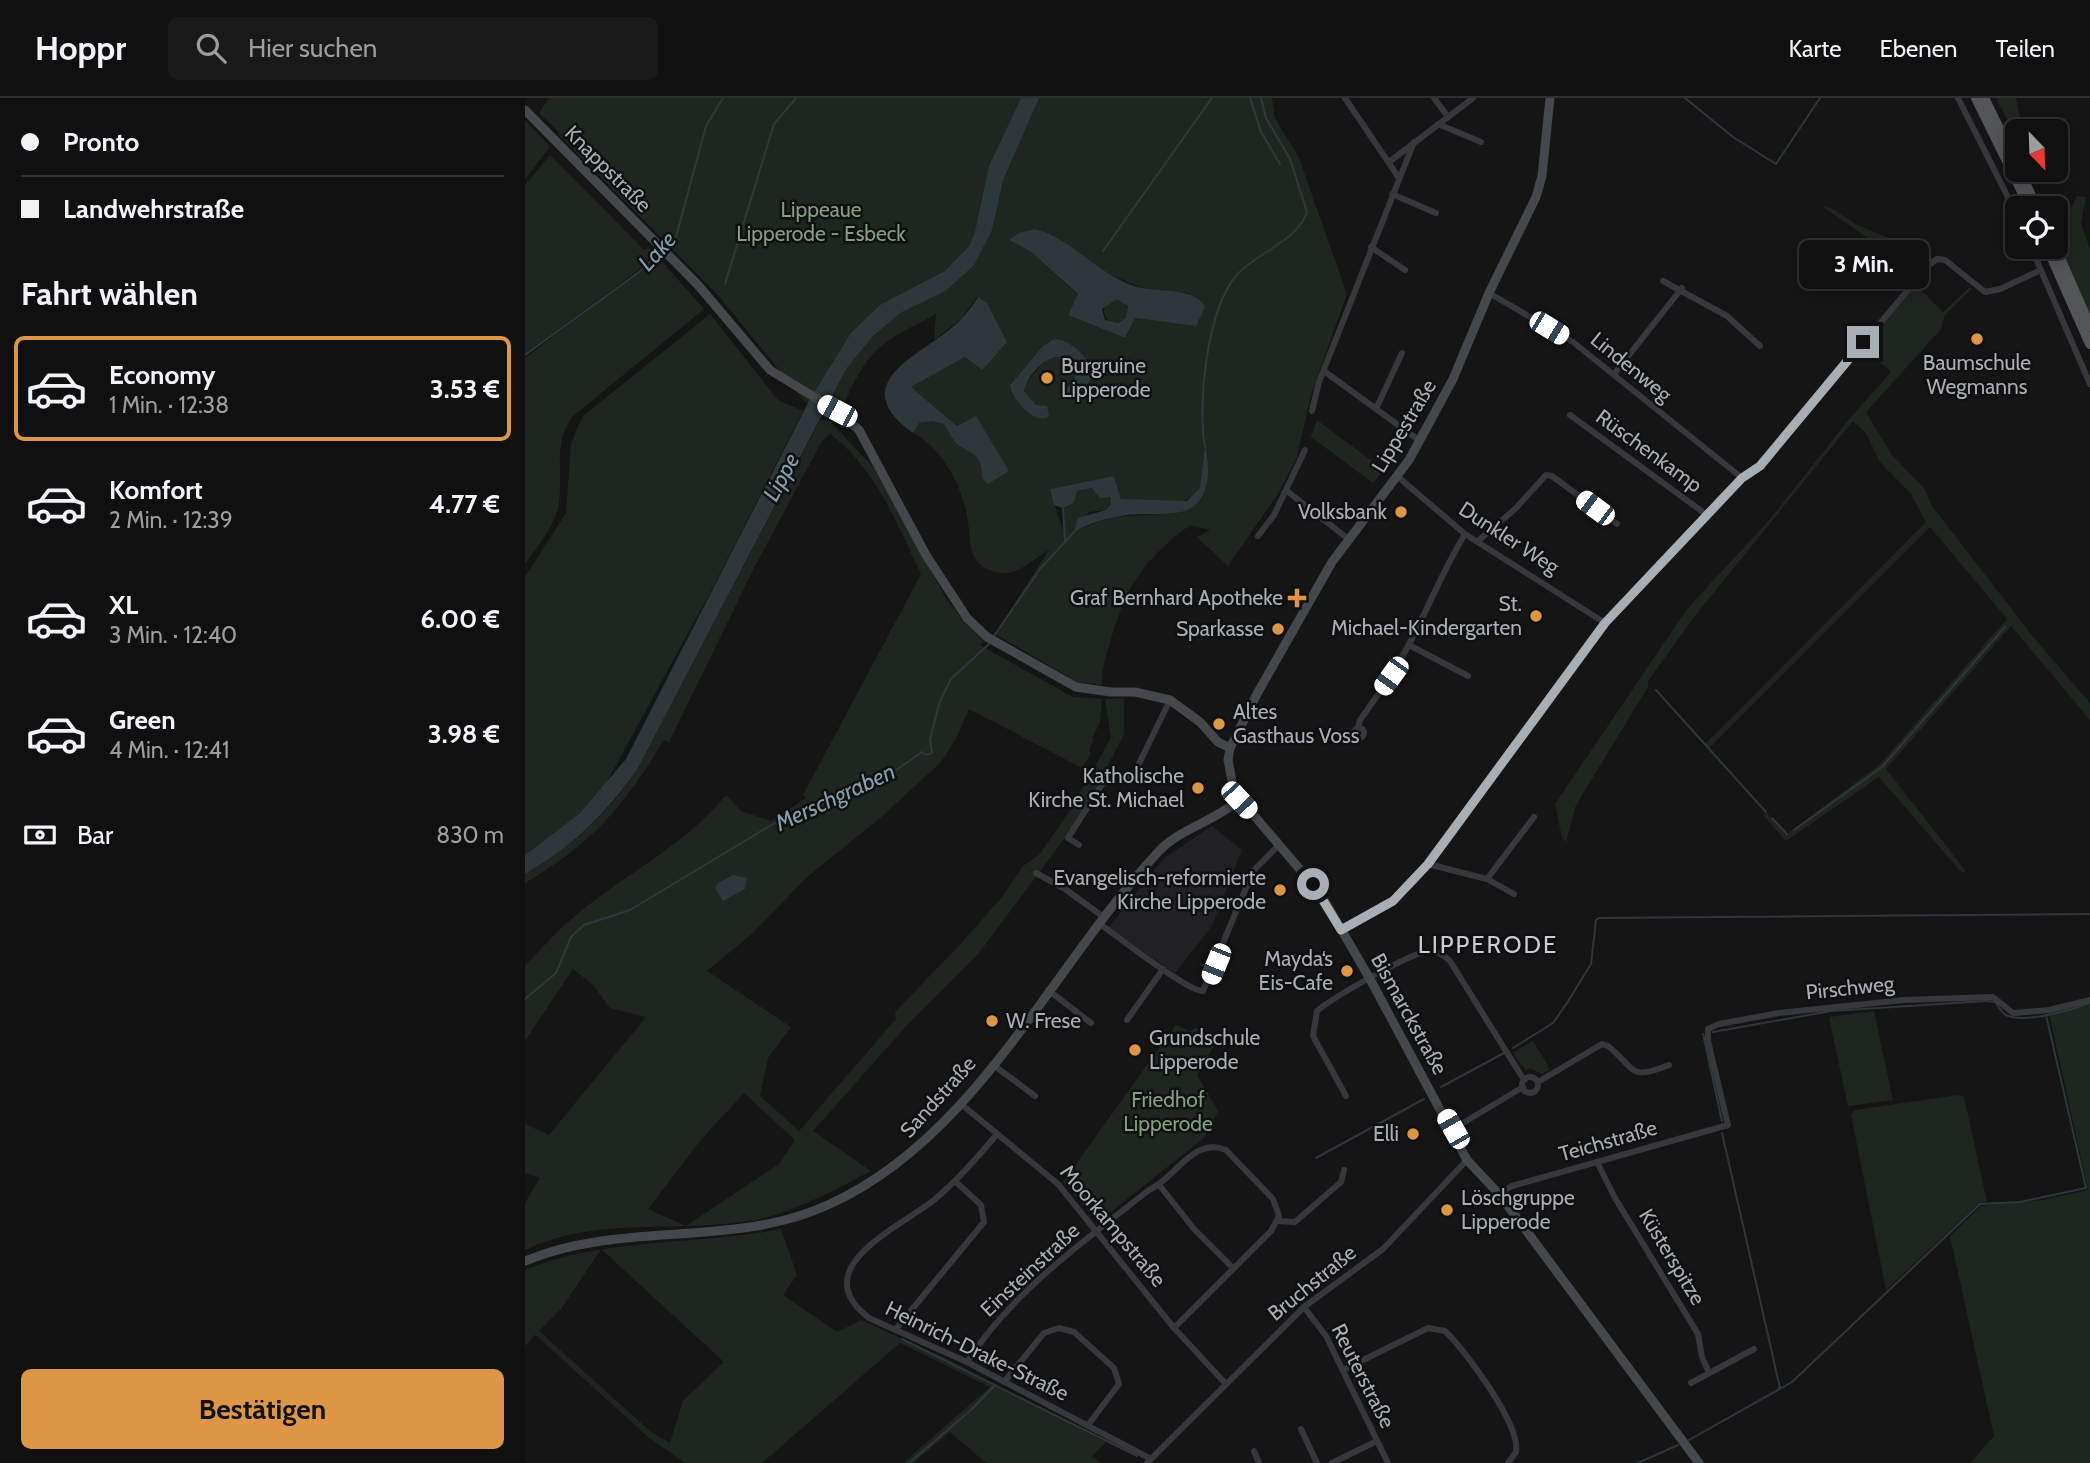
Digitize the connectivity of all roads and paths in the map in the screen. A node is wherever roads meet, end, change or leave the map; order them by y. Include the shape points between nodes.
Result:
1 (1345, 98) edge
2 (1434, 98) edge
3 (1551, 98) edge
4 (1958, 98) edge
5 (1976, 98) edge
6 (1984, 98) edge
7 (1468, 99) edge
8 (525, 110) edge
9 (1448, 117) junction
10 (1438, 124) junction
11 (2005, 141) edge
12 (1415, 142) junction
13 (1481, 142) dead end
14 (1389, 162) junction
15 (1399, 178) junction
16 (1392, 194) junction
17 (2007, 196) edge
18 (2024, 196) edge
19 (1436, 213) dead end
20 (1371, 247) junction
21 (2036, 259) edge
22 (2052, 259) edge
23 (2060, 259) edge
24 (1405, 270) dead end
25 (2041, 270) junction
26 (1663, 281) dead end
27 (1682, 288) junction
28 (1489, 293) junction
29 (2090, 326) edge
30 (2090, 344) edge
31 (1760, 346) dead end
32 (1402, 353) dead end
33 (1324, 371) junction
34 (1614, 374) junction
35 (2090, 384) edge
36 (1376, 409) junction
37 (1312, 411) dead end
38 (1570, 415) dead end
39 (1420, 441) junction
40 (1305, 450) dead end
41 (1397, 477) junction
42 (1742, 478) junction
43 (1287, 491) junction
44 (1707, 515) junction
45 (1617, 524) dead end
46 (1465, 534) junction
47 (1258, 536) dead end
48 (1347, 538) junction
49 (1479, 540) junction
50 (1605, 623) junction
51 (1409, 645) junction
52 (1468, 676) dead end
53 (1170, 700) junction
54 (1358, 728) dead end
55 (1230, 748) junction
56 (1239, 800) junction
57 (1534, 817) dead end
58 (1280, 844) junction
59 (1079, 845) dead end
60 (1428, 864) junction
61 (1036, 873) dead end
62 (1487, 879) junction
63 (1514, 894) dead end
64 (1102, 921) junction
65 (1341, 930) junction
66 (1163, 969) junction
67 (1370, 979) junction
68 (1048, 990) junction
69 (2090, 1000) edge
70 (1127, 1020) dead end
71 (1091, 1023) dead end
72 (992, 1064) junction
73 (1669, 1065) dead end
74 (1538, 1082) junction
75 (1524, 1084) junction
76 (1034, 1096) dead end
77 (1346, 1096) dead end
78 (961, 1104) junction
79 (1728, 1125) joint
80 (1453, 1129) junction
81 (997, 1133) junction
82 (1467, 1160) junction
83 (1597, 1162) junction
84 (1344, 1170) dead end
85 (955, 1181) junction
86 (1160, 1186) junction
87 (1499, 1194) junction
88 (1278, 1221) junction
89 (1098, 1230) junction
90 (525, 1261) edge
91 (1233, 1268) junction
92 (1304, 1307) junction
93 (1174, 1328) junction
94 (895, 1330) junction
95 (1754, 1349) dead end
96 (967, 1363) junction
97 (1343, 1370) junction
98 (1709, 1373) junction
99 (1004, 1382) junction
100 (1691, 1383) dead end
101 (1226, 1384) junction
102 (1088, 1425) junction
103 (1301, 1429) dead end
104 (1377, 1441) junction
105 (1254, 1451) dead end
106 (1149, 1461) edge
107 (1259, 1463) edge
108 (1317, 1463) edge
109 (1332, 1463) edge
110 (1388, 1463) edge
111 (1508, 1463) edge
112 (1699, 1463) edge

1 - 14 street
2 - 9 street
3 - 28 main road, Lippestraße via 1539,187
4 - 17 street
5 - 18 main road
6 - 11 main road
7 - 9 street
8 - 53 main road, Knappstraße via 715,304 758,358 837,411 866,439 926,555 967,618 987,637 1070,685 1135,691
9 - 10 street
10 - 12 street
10 - 13 street
12 - 14 street
12 - 15 street
14 - 15 street
15 - 16 street
16 - 19 street
16 - 20 street
20 - 24 street
20 - 33 street
21 - 25 street
22 - 30 main road
23 - 29 main road
25 - 35 street
25 - 42 street via 1985,292 1945,260 1937,259 1760,466
26 - 27 street
27 - 31 street via 1727,316
27 - 34 street
28 - 34 street, Lindenweg via 1573,342
28 - 39 main road, Lippestraße via 1453,379
32 - 36 street
33 - 36 street
33 - 37 street
34 - 42 street, Lindenweg
36 - 39 street
38 - 44 street, Rüschenkamp
39 - 41 main road, Lippestraße
40 - 43 street
41 - 46 street, Dunkler Weg
41 - 48 main road, Lippestraße
42 - 44 street
43 - 47 street
43 - 48 street
44 - 50 street
45 - 49 street via 1546,475
46 - 49 street, Dunkler Weg
46 - 51 street
48 - 55 main road, Lippestraße
49 - 50 street, Dunkler Weg
50 - 60 street
51 - 52 street
51 - 54 street
53 - 55 main road
53 - 59 street via 1133,776 1107,780 1068,838
55 - 56 main road, Bismarckstraße via 1228,772
56 - 58 main road, Bismarckstraße
56 - 64 main road, Sandstraße via 1162,849
57 - 62 street
58 - 65 main road, Bismarckstraße
58 - 66 street via 1253,871 1207,987 1198,992
60 - 62 street
60 - 65 street via 1393,901
61 - 64 street via 1065,889
62 - 63 street
64 - 66 street
64 - 68 main road, Sandstraße
65 - 67 main road, Bismarckstraße
66 - 70 street
67 - 75 street via 1419,953 1445,956
67 - 77 street via 1327,1003 1314,1017 1313,1036
67 - 80 main road, Bismarckstraße
68 - 71 street
68 - 72 main road, Sandstraße
69 - 79 street, Pirschweg via 2013,1013 1993,997 1904,1000 1719,1024 1708,1029 1708,1041
72 - 76 street
72 - 78 main road, Sandstraße
73 - 74 street via 1644,1075 1637,1073 1602,1044
74 - 75 street via 1532,1077
74 - 75 street via 1534,1092
75 - 80 street
78 - 81 street, Moorkampstraße
78 - 90 main road, Sandstraße via 889,1172 805,1214 727,1229 600,1239
79 - 83 street, Teichstraße
80 - 82 main road, Bismarckstraße
81 - 85 street, Heinrich-Drake-Straße
81 - 89 street, Moorkampstraße via 1058,1184
82 - 87 main road, Bismarckstraße
82 - 92 street, Bruchstraße via 1383,1250
83 - 87 street, Teichstraße via 1512,1186
83 - 98 street, Küsterspitze via 1698,1334
84 - 88 street via 1341,1182 1295,1222
85 - 94 street via 981,1205 984,1222
85 - 94 street, Heinrich-Drake-Straße via 864,1248 850,1269 849,1289 858,1310
86 - 88 street, Einsteinstraße via 1197,1152 1217,1146 1273,1199
86 - 89 street, Einsteinstraße
86 - 91 street
87 - 112 main road, Bismarckstraße
88 - 91 street
89 - 93 street, Moorkampstraße
89 - 96 street, Einsteinstraße via 1041,1278
91 - 93 street
92 - 97 street, Reuterstraße
92 - 101 street, Bruchstraße
93 - 101 street, Moorkampstraße
94 - 96 street, Heinrich-Drake-Straße
95 - 98 street
96 - 99 street, Heinrich-Drake-Straße
97 - 104 street, Reuterstraße
97 - 111 street via 1428,1328 1445,1331 1485,1382 1514,1434 1516,1452
98 - 100 street
99 - 102 street, Heinrich-Drake-Straße
99 - 102 street via 1044,1333 1059,1328 1074,1332 1114,1368 1119,1384
101 - 106 street, Bruchstraße
102 - 106 street, Heinrich-Drake-Straße
103 - 108 street
104 - 109 street
104 - 110 street, Reuterstraße
105 - 107 street

